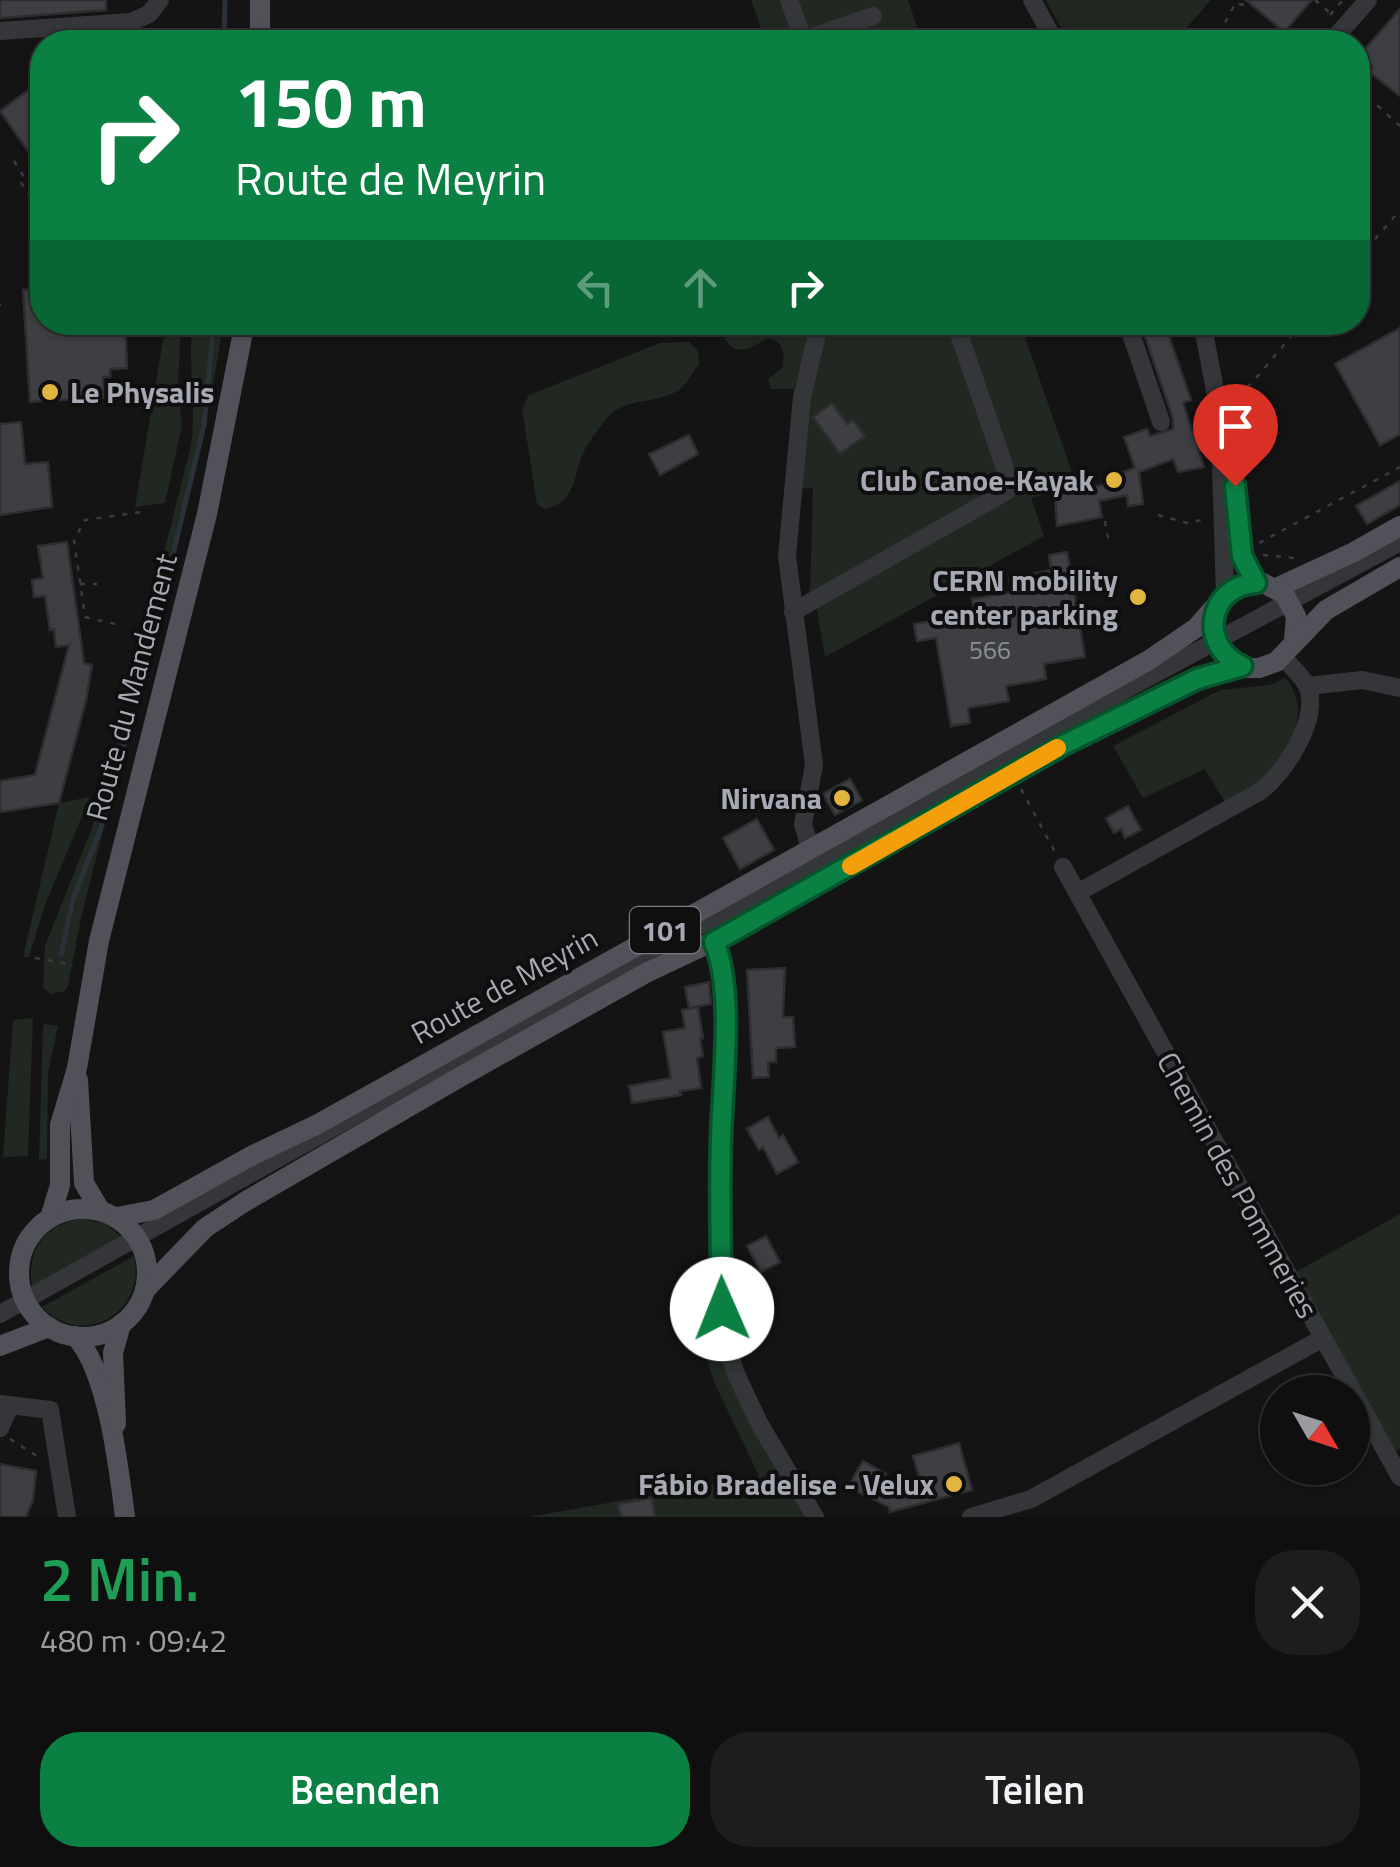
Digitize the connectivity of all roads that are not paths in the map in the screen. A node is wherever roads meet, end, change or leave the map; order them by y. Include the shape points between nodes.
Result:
1 (160, 0) edge
2 (260, 0) edge
3 (789, 0) edge
4 (1032, 0) edge
5 (1368, 0) edge
6 (874, 16) dead end
7 (260, 30) edge
8 (799, 30) edge
9 (836, 30) edge
10 (1048, 30) edge
11 (1342, 30) edge
12 (0, 31) edge
13 (242, 335) edge
14 (817, 335) edge
15 (959, 335) edge
16 (1131, 335) edge
17 (1204, 335) edge
18 (1216, 397) junction
19 (1161, 422) dead end
20 (1400, 526) edge
21 (1400, 542) edge
22 (1400, 551) edge
23 (1400, 566) edge
24 (1279, 595) junction
25 (1222, 598) junction
26 (794, 612) junction
27 (1217, 645) junction
28 (1289, 649) junction
29 (1242, 666) junction
30 (1398, 685) edge
31 (1308, 686) junction
32 (810, 848) junction
33 (1063, 867) road end
34 (1079, 892) junction
35 (714, 942) junction
36 (77, 1068) junction
37 (108, 1214) junction
38 (50, 1218) junction
39 (139, 1241) junction
40 (27, 1242) junction
41 (0, 1270) edge
42 (145, 1290) junction
43 (27, 1304) junction
44 (0, 1314) edge
45 (0, 1323) edge
46 (121, 1324) junction
47 (48, 1327) junction
48 (75, 1336) junction
49 (1323, 1338) junction
50 (0, 1346) edge
51 (5, 1405) edge
52 (0, 1431) edge
53 (115, 1446) junction
54 (1400, 1477) edge
55 (67, 1517) edge
56 (125, 1517) edge
57 (815, 1517) edge
58 (971, 1517) edge

1 - 12 street via 130,22
2 - 7 main road
3 - 8 street
4 - 10 street
5 - 11 street
6 - 9 street
13 - 36 main road, Route du Mandement via 207,514 111,886
14 - 26 street via 792,491 787,556
15 - 26 street via 1010,483 1007,491
16 - 19 street
17 - 18 street
18 - 24 street via 1234,473 1242,556
18 - 25 street
20 - 24 main road, Route de Meyrin / 101
21 - 24 street
22 - 24 street
23 - 28 main road, Route de Meyrin / 101 via 1326,610
24 - 25 main road, Route de Meyrin / 101 via 1240,586
24 - 27 street
24 - 28 main road via 1297,624
25 - 27 main road via 1213,617
25 - 32 main road, Route de Meyrin / 101 via 1196,628 1149,660
26 - 32 street via 814,765 803,824
27 - 29 main road
27 - 39 street
28 - 29 main road, Route de Meyrin / 101 via 1268,666
28 - 31 street
29 - 35 main road, Route de Meyrin / 101 via 1197,679 1063,745
30 - 31 street via 1362,680
31 - 34 street via 1296,749 1270,785
32 - 37 main road, Route de Meyrin / 101 via 154,1210
33 - 34 street, Chemin des Pommeries
34 - 49 street, Chemin des Pommeries
35 - 42 main road, Route de Meyrin / 101 via 630,982 246,1201 205,1228
35 - 57 street via 724,1003 725,1338 759,1423
36 - 37 main road, Route du Mandement via 84,1183
36 - 38 main road, Route du Mandement via 60,1125 60,1185
37 - 38 main road, 101 via 75,1209
37 - 39 main road
38 - 40 main road
39 - 42 main road via 148,1267
39 - 43 street
40 - 41 main road
40 - 43 main road via 20,1265
42 - 46 main road, 101
43 - 44 street
43 - 45 street
43 - 47 main road
46 - 48 main road via 100,1335
46 - 53 main road via 113,1353
47 - 48 main road
47 - 50 main road
48 - 53 main road via 92,1360
49 - 54 street, Chemin des Pommeries
49 - 58 street via 1031,1499
51 - 52 street
51 - 55 street via 50,1410
53 - 56 main road

